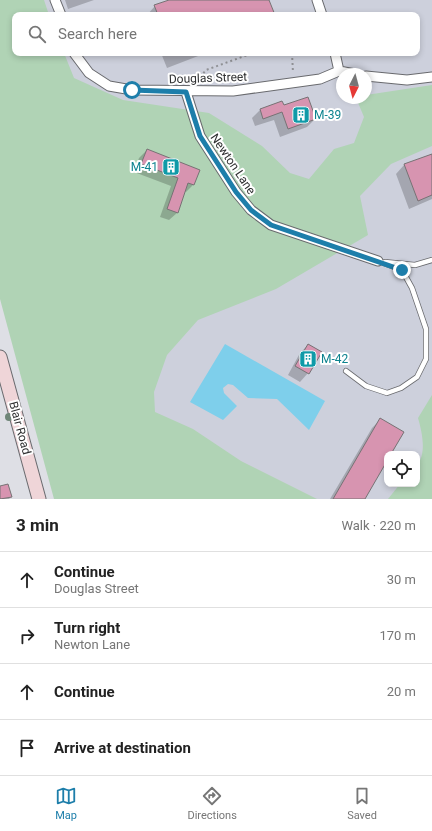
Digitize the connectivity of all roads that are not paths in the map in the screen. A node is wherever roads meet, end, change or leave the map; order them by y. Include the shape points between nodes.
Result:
1 (55, 0) edge
2 (317, 0) edge
3 (60, 12) edge
4 (321, 12) edge
5 (76, 56) edge
6 (336, 56) edge
7 (338, 68) edge
8 (336, 72) edge
9 (372, 77) edge
10 (432, 77) edge
11 (186, 92) junction
12 (432, 260) edge
13 (378, 261) junction
14 (0, 357) edge
15 (346, 371) dead end
16 (39, 499) edge

1 - 3 street
2 - 4 street
5 - 11 street, Douglas Street via 89,73 109,86 132,90
6 - 7 street
8 - 11 street, Douglas Street via 320,79 233,91
9 - 10 street via 407,80
11 - 13 street, Newton Lane via 200,136 236,192 251,210 271,225
12 - 13 lane via 415,265
13 - 15 lane via 402,270 412,288 426,329 426,359 418,377 387,393 366,386
14 - 16 street, Blair Road

